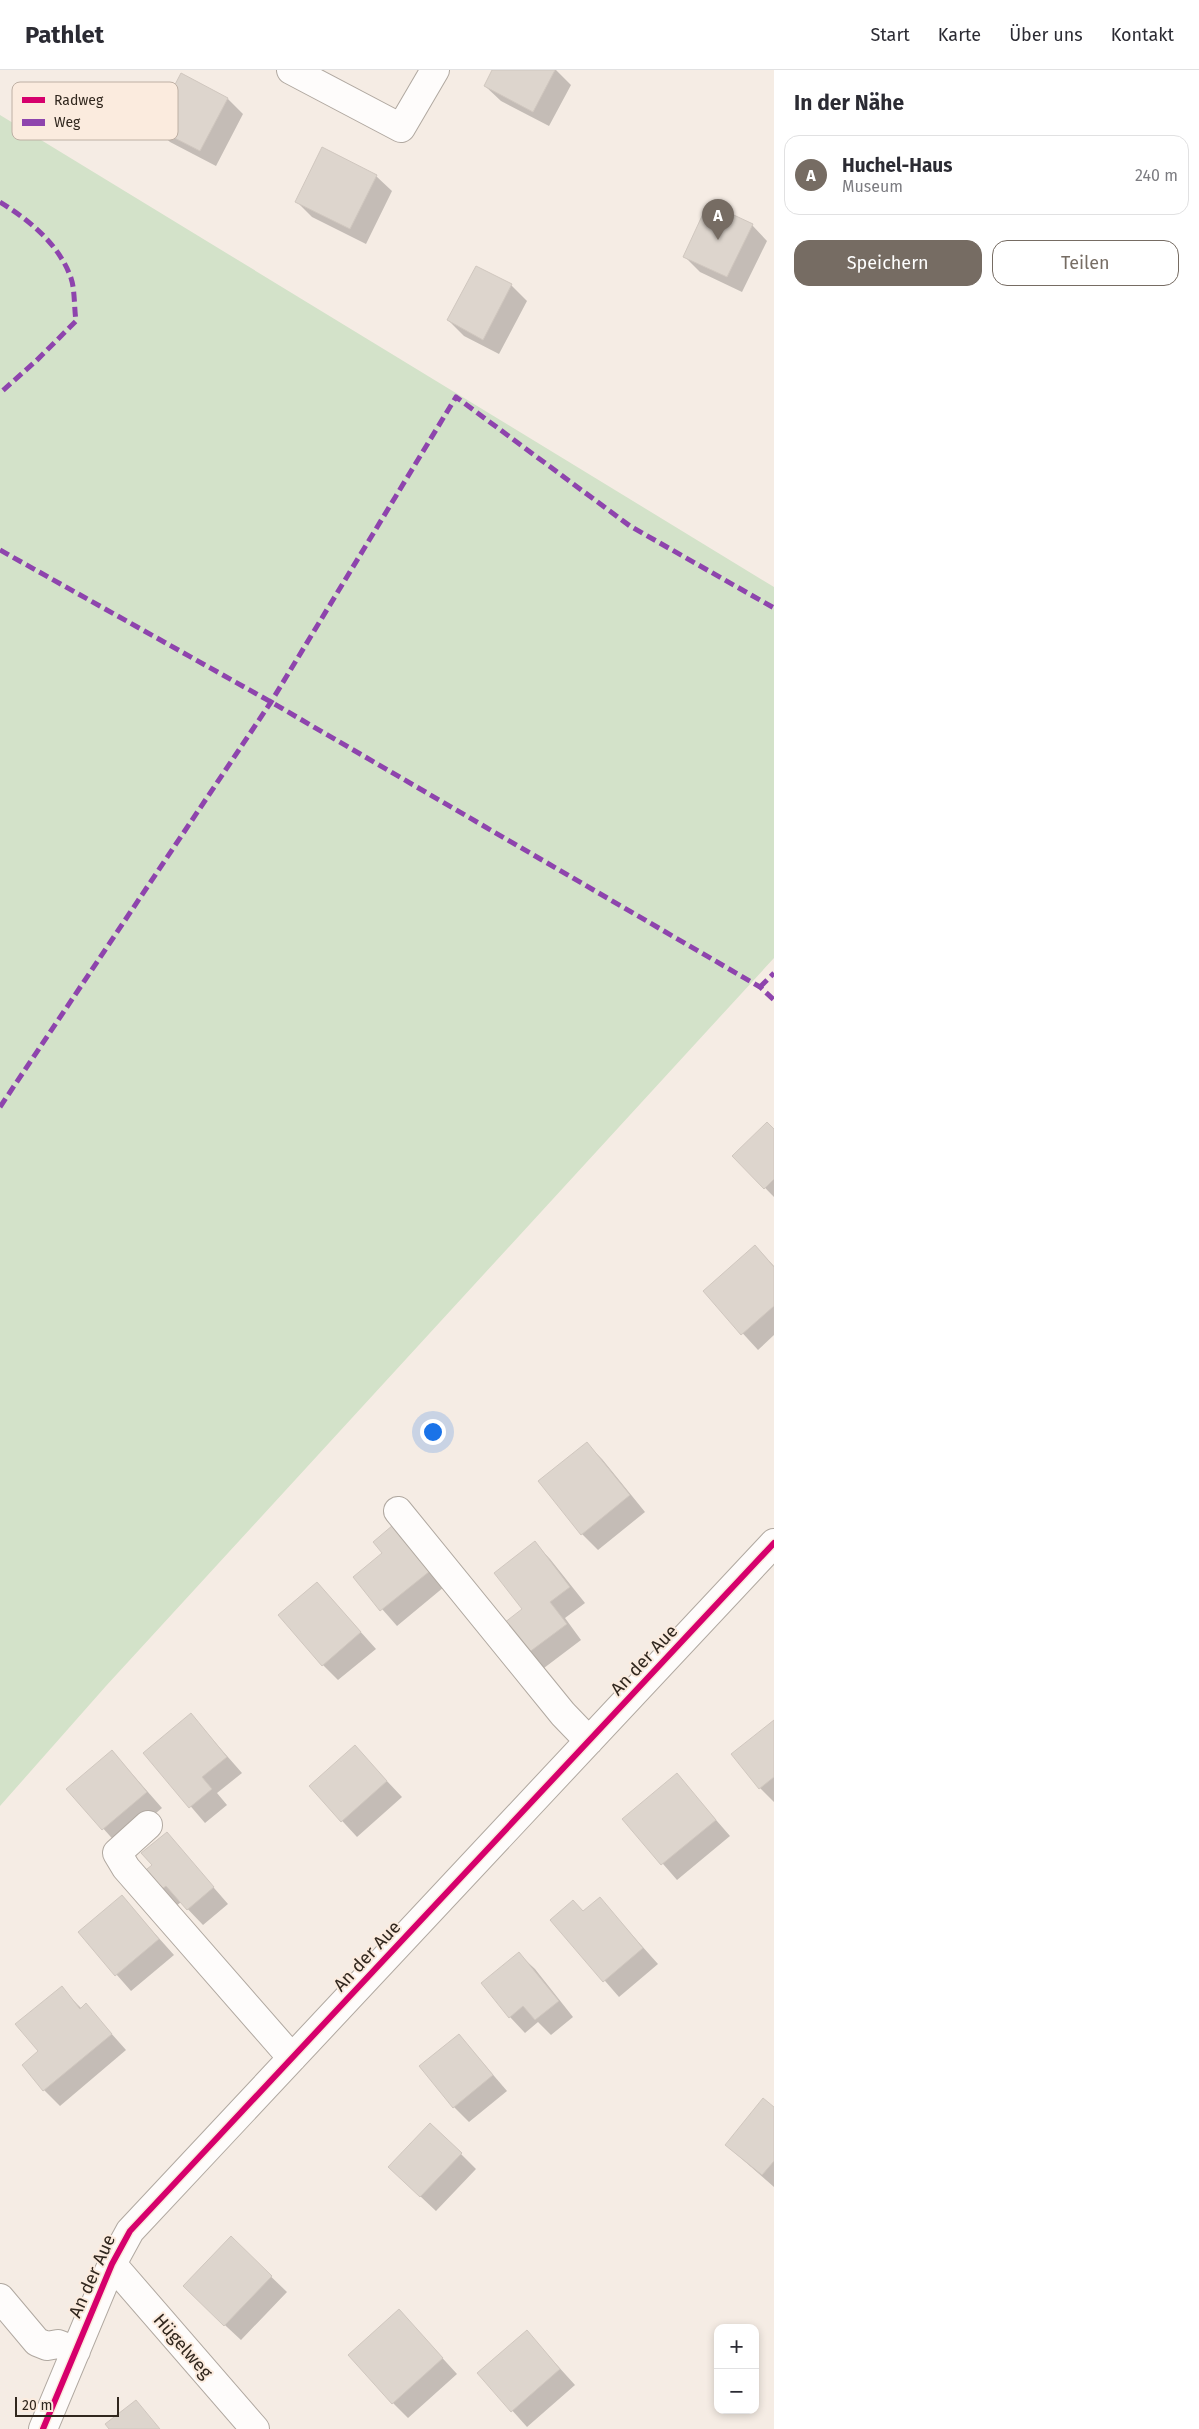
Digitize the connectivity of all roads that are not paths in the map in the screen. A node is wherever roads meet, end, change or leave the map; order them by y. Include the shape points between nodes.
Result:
1 (292, 70) edge
2 (435, 70) edge
3 (398, 1511) dead end
4 (774, 1543) edge
5 (589, 1741) junction
6 (148, 1825) dead end
7 (292, 2058) junction
8 (112, 2264) junction
9 (0, 2298) edge
10 (76, 2351) junction
11 (43, 2429) edge
12 (255, 2429) edge

1 - 2 street via 402,128
3 - 5 street via 563,1714
4 - 5 street, An der Aue
5 - 7 street, An der Aue
6 - 7 street via 117,1852 126,1868
7 - 8 street, An der Aue via 130,2231
8 - 10 street, An der Aue
8 - 12 street, Hügelweg
9 - 10 street via 37,2342 47,2346 58,2344
10 - 11 street, An der Aue

